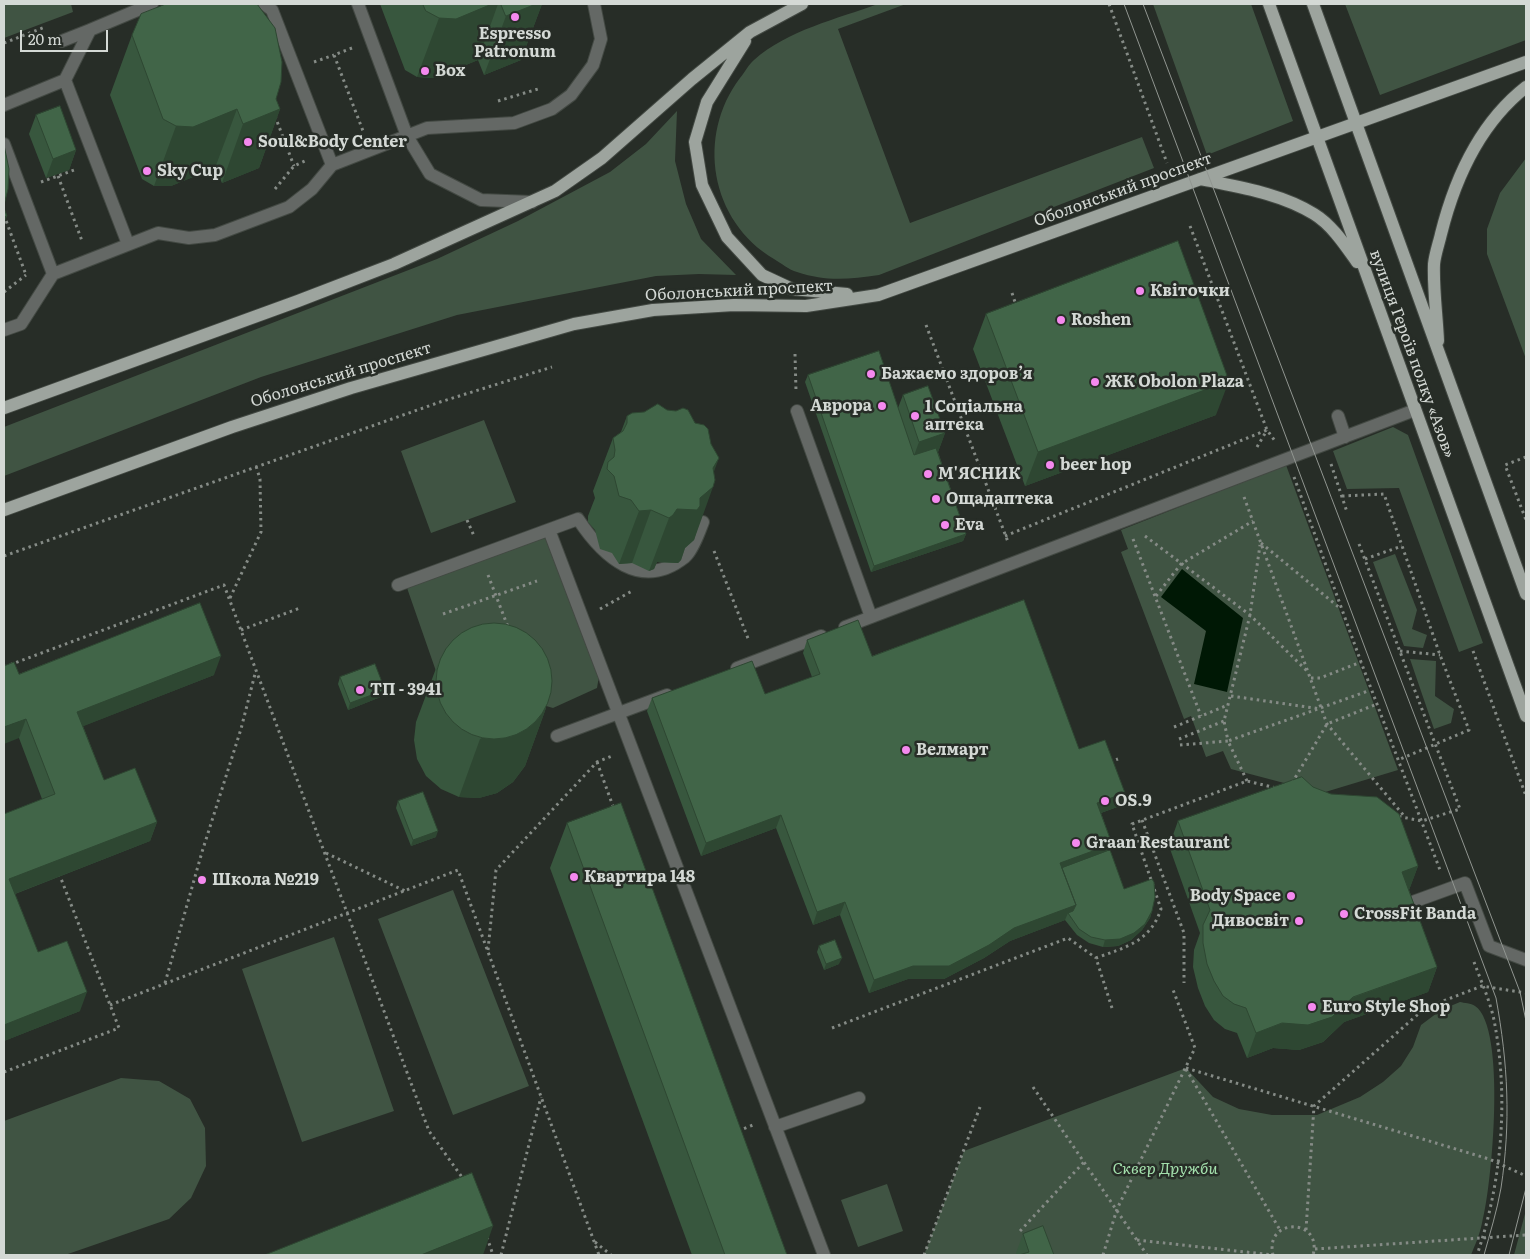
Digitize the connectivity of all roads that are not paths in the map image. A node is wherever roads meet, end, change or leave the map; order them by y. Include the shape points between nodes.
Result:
1 (152, 4) edge
2 (264, 4) edge
3 (358, 4) edge
4 (594, 4) edge
5 (802, 4) edge
6 (1269, 4) edge
7 (1313, 4) edge
8 (90, 30) junction
9 (750, 32) junction
10 (62, 41) dead end
11 (1526, 62) edge
12 (65, 80) junction
13 (1526, 87) edge
14 (4, 105) edge
15 (1356, 123) junction
16 (407, 136) junction
17 (1318, 137) junction
18 (4, 144) edge
19 (332, 165) junction
20 (1200, 179) junction
21 (532, 202) junction
22 (128, 244) junction
23 (52, 274) junction
24 (1366, 274) junction
25 (878, 295) junction
26 (4, 330) edge
27 (1439, 356) junction
28 (4, 408) edge
29 (1415, 410) junction
30 (797, 411) road end
31 (1338, 416) dead end
32 (1345, 437) junction
33 (4, 510) edge
34 (703, 522) edge
35 (549, 530) junction
36 (398, 584) dead end
37 (1526, 594) edge
38 (871, 617) junction
39 (721, 674) edge
40 (674, 692) edge
41 (618, 713) junction
42 (1526, 716) edge
43 (557, 736) dead end
44 (1397, 908) edge
45 (1526, 960) edge
46 (859, 1098) dead end
47 (775, 1127) junction
48 (824, 1255) edge

1 - 8 lane
2 - 19 lane via 272,10
3 - 16 lane
4 - 16 lane via 601,39 593,65 571,95 552,109 514,123 427,128
5 - 9 main road
6 - 17 main road, вулиця Героїв полку «Азов»
7 - 15 main road, вулиця Героїв полку «Азов»
8 - 10 lane
8 - 12 lane
9 - 21 main road via 602,158 555,191
9 - 25 main road via 707,102 695,142 702,185 727,238 762,276 792,289
11 - 15 main road, Оболонський проспект
12 - 14 lane
12 - 22 lane
13 - 27 main road via 1512,98 1483,134 1460,174 1445,219 1434,263
15 - 17 main road, Оболонський проспект
15 - 27 main road, вулиця Героїв полку «Азов»
16 - 19 lane
16 - 21 lane via 430,174 448,184 482,200
17 - 20 main road, Оболонський проспект
17 - 24 main road, вулиця Героїв полку «Азов»
18 - 23 lane
19 - 22 lane via 312,189 289,207 216,235 190,238 158,233
20 - 24 main road via 1285,200 1315,214 1341,239
20 - 25 main road, Оболонський проспект
21 - 28 main road via 394,264
22 - 23 lane
23 - 26 lane via 21,324
24 - 29 main road, вулиця Героїв полку «Азов»
25 - 33 main road, Оболонський проспект via 806,306 734,305 653,310 574,324 351,388 232,427
27 - 37 main road, вулиця Героїв полку «Азов»
29 - 32 lane
29 - 42 main road, вулиця Героїв полку «Азов»
30 - 38 lane
31 - 32 lane
32 - 38 lane
34 - 35 lane via 686,556 656,572 628,569 593,542 578,519
35 - 36 lane
35 - 41 lane
38 - 39 lane
40 - 41 lane
41 - 43 lane
41 - 47 lane
44 - 45 lane via 1465,883 1489,946
46 - 47 lane
47 - 48 lane

